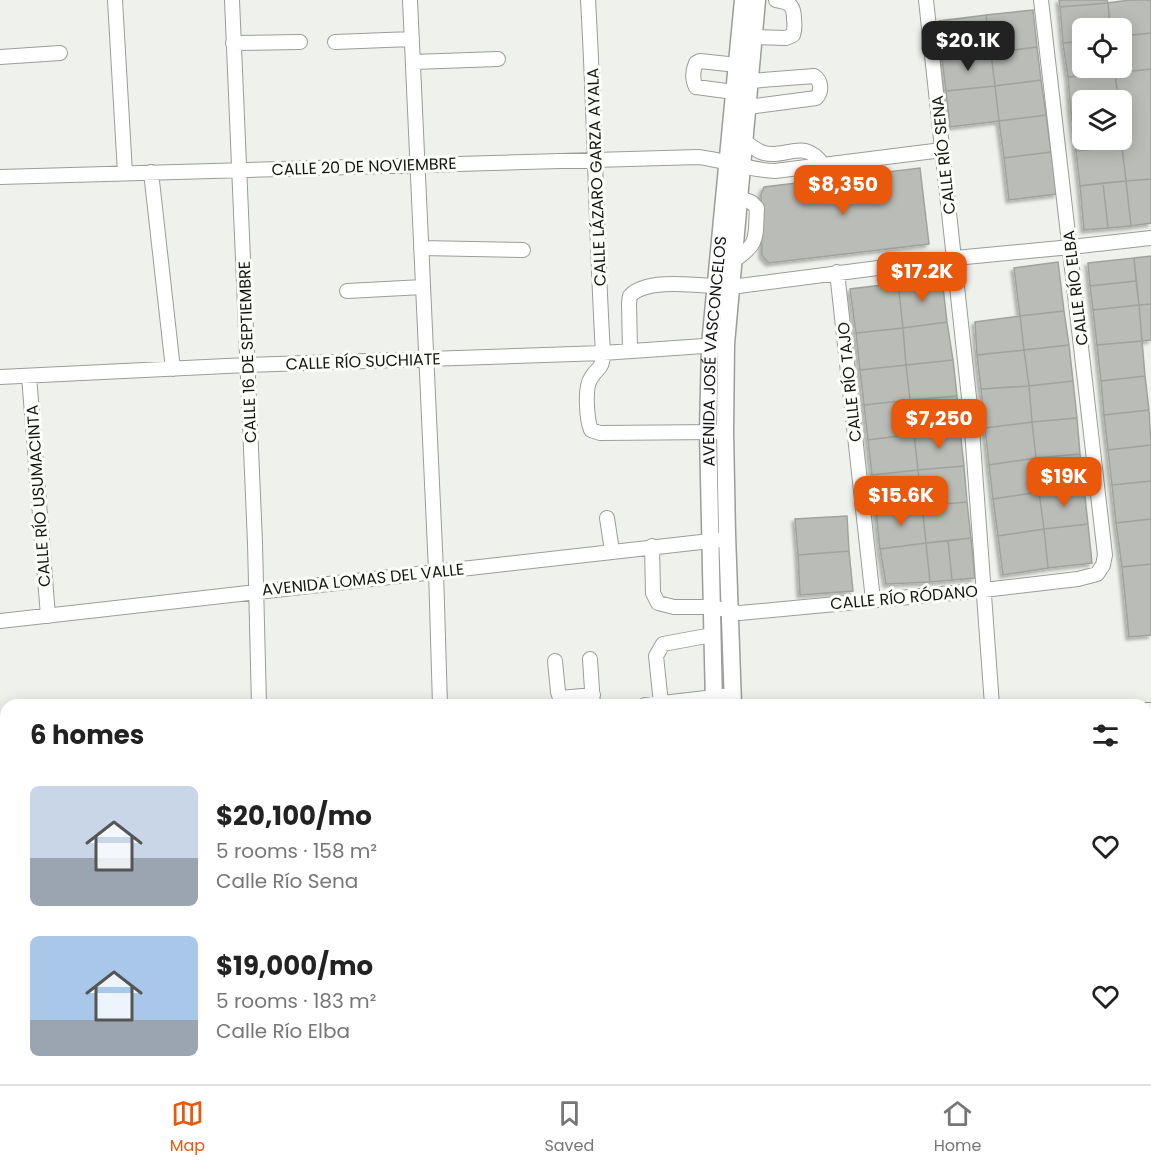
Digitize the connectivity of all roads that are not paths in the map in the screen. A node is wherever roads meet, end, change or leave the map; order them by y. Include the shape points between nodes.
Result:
1 (115, 0) edge
2 (232, 0) edge
3 (410, 0) edge
4 (588, 0) edge
5 (743, 0) edge
6 (757, 0) edge
7 (776, 0) edge
8 (926, 0) edge
9 (1041, 0) edge
10 (754, 37) junction
11 (411, 39) junction
12 (300, 42) dead end
13 (335, 42) dead end
14 (233, 43) junction
15 (60, 53) dead end
16 (0, 57) edge
17 (498, 59) dead end
18 (412, 62) junction
19 (737, 65) junction
20 (750, 81) junction
21 (734, 92) junction
22 (748, 107) junction
23 (745, 142) junction
24 (942, 150) junction
25 (596, 159) junction
26 (417, 164) junction
27 (736, 164) junction
28 (823, 165) junction
29 (239, 169) junction
30 (151, 172) junction
31 (125, 173) junction
32 (0, 177) edge
33 (760, 192) dead end
34 (740, 198) junction
35 (757, 208) junction
36 (1151, 238) edge
37 (421, 248) junction
38 (1071, 248) junction
39 (523, 250) dead end
40 (955, 258) junction
41 (733, 261) junction
42 (837, 272) junction
43 (423, 286) junction
44 (723, 287) junction
45 (347, 291) dead end
46 (718, 345) junction
47 (630, 351) junction
48 (603, 353) junction
49 (427, 358) junction
50 (247, 365) junction
51 (173, 369) junction
52 (29, 376) junction
53 (0, 377) edge
54 (716, 432) junction
55 (608, 518) dead end
56 (719, 540) junction
57 (652, 546) junction
58 (612, 551) junction
59 (436, 571) junction
60 (1097, 574) joint
61 (984, 590) junction
62 (255, 591) junction
63 (873, 600) junction
64 (711, 607) junction
65 (729, 611) junction
66 (48, 616) junction
67 (0, 621) edge
68 (712, 635) junction
69 (590, 659) dead end
70 (555, 661) dead end
71 (259, 699) edge
72 (440, 699) edge
73 (576, 699) edge
74 (593, 699) edge
75 (661, 699) edge
76 (714, 699) edge
77 (733, 699) edge
78 (992, 699) edge

1 - 31 street
2 - 14 street, CALLE 16 DE SEPTIEMBRE
3 - 11 street
4 - 25 street, CALLE LÁZARO GARZA AYALA
5 - 19 main road, AVENIDA JOSÉ VASCONCELOS
6 - 10 main road, AVENIDA JOSÉ VASCONCELOS
7 - 10 street via 792,6 793,35
8 - 24 street, CALLE RÍO SENA
9 - 38 street, CALLE RÍO ELBA
10 - 20 main road, AVENIDA JOSÉ VASCONCELOS
11 - 13 street
11 - 18 street
12 - 14 street
14 - 29 street, CALLE 16 DE SEPTIEMBRE
15 - 16 street
17 - 18 street
18 - 26 street
19 - 21 main road, AVENIDA JOSÉ VASCONCELOS
19 - 21 street via 700,62 694,67 696,87
20 - 22 main road, AVENIDA JOSÉ VASCONCELOS
20 - 22 street via 814,76 821,87 816,99
21 - 27 main road, AVENIDA JOSÉ VASCONCELOS
22 - 23 main road, AVENIDA JOSÉ VASCONCELOS
23 - 27 main road, AVENIDA JOSÉ VASCONCELOS
23 - 28 street via 763,153 808,151
24 - 28 street, CALLE 20 DE NOVIEMBRE
24 - 40 street, CALLE RÍO SENA
25 - 26 street, CALLE 20 DE NOVIEMBRE
25 - 27 street, CALLE 20 DE NOVIEMBRE via 698,157
25 - 48 street, CALLE LÁZARO GARZA AYALA
26 - 29 street, CALLE 20 DE NOVIEMBRE
26 - 37 street
27 - 28 street, CALLE 20 DE NOVIEMBRE via 775,171
27 - 34 main road, AVENIDA JOSÉ VASCONCELOS
27 - 44 main road, AVENIDA JOSÉ VASCONCELOS
29 - 30 street, CALLE 20 DE NOVIEMBRE
29 - 50 street, CALLE 16 DE SEPTIEMBRE
30 - 31 street, CALLE 20 DE NOVIEMBRE
30 - 51 street
31 - 32 street, CALLE 20 DE NOVIEMBRE
33 - 35 street
34 - 35 street
34 - 41 main road, AVENIDA JOSÉ VASCONCELOS
35 - 41 street via 755,243
36 - 38 street
37 - 39 street
37 - 43 street
38 - 40 street
38 - 60 street, CALLE RÍO ELBA via 1105,555
40 - 42 street
40 - 61 street, CALLE RÍO SENA
41 - 44 main road, AVENIDA JOSÉ VASCONCELOS
42 - 44 street
42 - 63 street, CALLE RÍO TAJO
43 - 45 street
43 - 49 street
44 - 46 main road, AVENIDA JOSÉ VASCONCELOS
44 - 47 street via 684,283 634,292 629,303
46 - 47 street, CALLE RÍO SUCHIATE
46 - 54 main road, AVENIDA JOSÉ VASCONCELOS
47 - 48 street, CALLE RÍO SUCHIATE
48 - 49 street, CALLE RÍO SUCHIATE
48 - 54 street via 602,365 589,380 587,419 591,430
49 - 50 street, CALLE RÍO SUCHIATE
49 - 59 street
50 - 51 street, CALLE RÍO SUCHIATE
50 - 62 street, CALLE 16 DE SEPTIEMBRE
51 - 52 street, CALLE RÍO SUCHIATE
52 - 53 street, CALLE RÍO SUCHIATE
52 - 66 street, CALLE RÍO USUMACINTA
54 - 56 main road, AVENIDA JOSÉ VASCONCELOS
55 - 58 street
56 - 57 street, AVENIDA LOMAS DEL VALLE
56 - 64 main road, AVENIDA JOSÉ VASCONCELOS
56 - 65 main road, AVENIDA JOSÉ VASCONCELOS
57 - 58 street, AVENIDA LOMAS DEL VALLE
57 - 64 street, CALLE RÍO RÓDANO via 652,593 658,603
58 - 59 street, AVENIDA LOMAS DEL VALLE
59 - 62 street, AVENIDA LOMAS DEL VALLE
59 - 72 street
60 - 61 street, CALLE RÍO RÓDANO
61 - 63 street, CALLE RÍO RÓDANO
61 - 78 street, CALLE RÍO SENA
62 - 66 street, AVENIDA LOMAS DEL VALLE
62 - 71 street, CALLE 16 DE SEPTIEMBRE
63 - 65 street, CALLE RÍO RÓDANO
64 - 65 street, CALLE RÍO RÓDANO
64 - 68 main road, AVENIDA JOSÉ VASCONCELOS
65 - 77 main road, AVENIDA JOSÉ VASCONCELOS
66 - 67 street, AVENIDA LOMAS DEL VALLE
68 - 75 street via 663,644 656,656
68 - 76 main road, AVENIDA JOSÉ VASCONCELOS
69 - 74 street
70 - 73 street via 560,698

